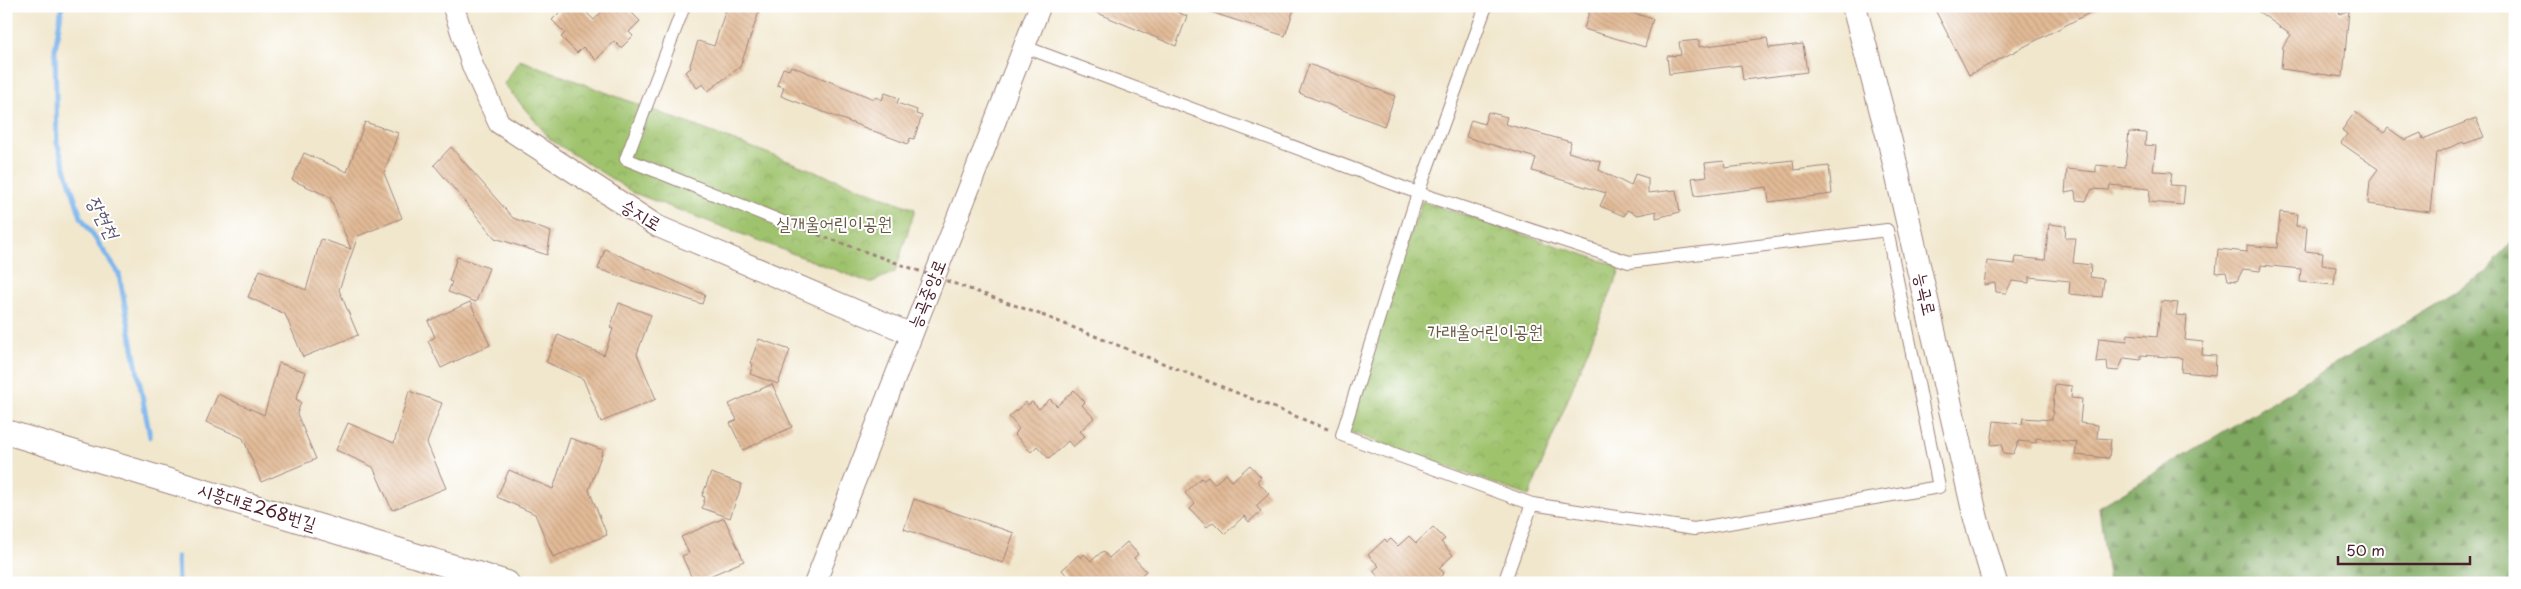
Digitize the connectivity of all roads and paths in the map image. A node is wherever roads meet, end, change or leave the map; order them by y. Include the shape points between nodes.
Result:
1 (453, 6) edge
2 (684, 6) edge
3 (1040, 6) edge
4 (1486, 6) edge
5 (1854, 6) edge
6 (1025, 46) junction
7 (1418, 193) junction
8 (788, 224) joint
9 (911, 334) junction
10 (6, 432) edge
11 (1342, 435) junction
12 (1532, 504) junction
13 (507, 583) edge
14 (815, 583) edge
15 (1504, 583) edge
16 (1995, 583) edge

1 - 9 street, 승지로 via 473,67 499,123 657,226
2 - 8 street via 626,159
3 - 6 street, 능곡중앙로
4 - 7 street
5 - 16 main road, 능곡로 via 1890,142 1976,519
6 - 7 street
6 - 9 street, 능곡중앙로
7 - 11 street
7 - 12 street via 1629,262 1887,230 1940,487 1694,529
8 - 11 path, bridge via 1042,315
9 - 14 street, 능곡중앙로
10 - 13 main road, 시흥대로268번길
11 - 12 street
12 - 15 street

